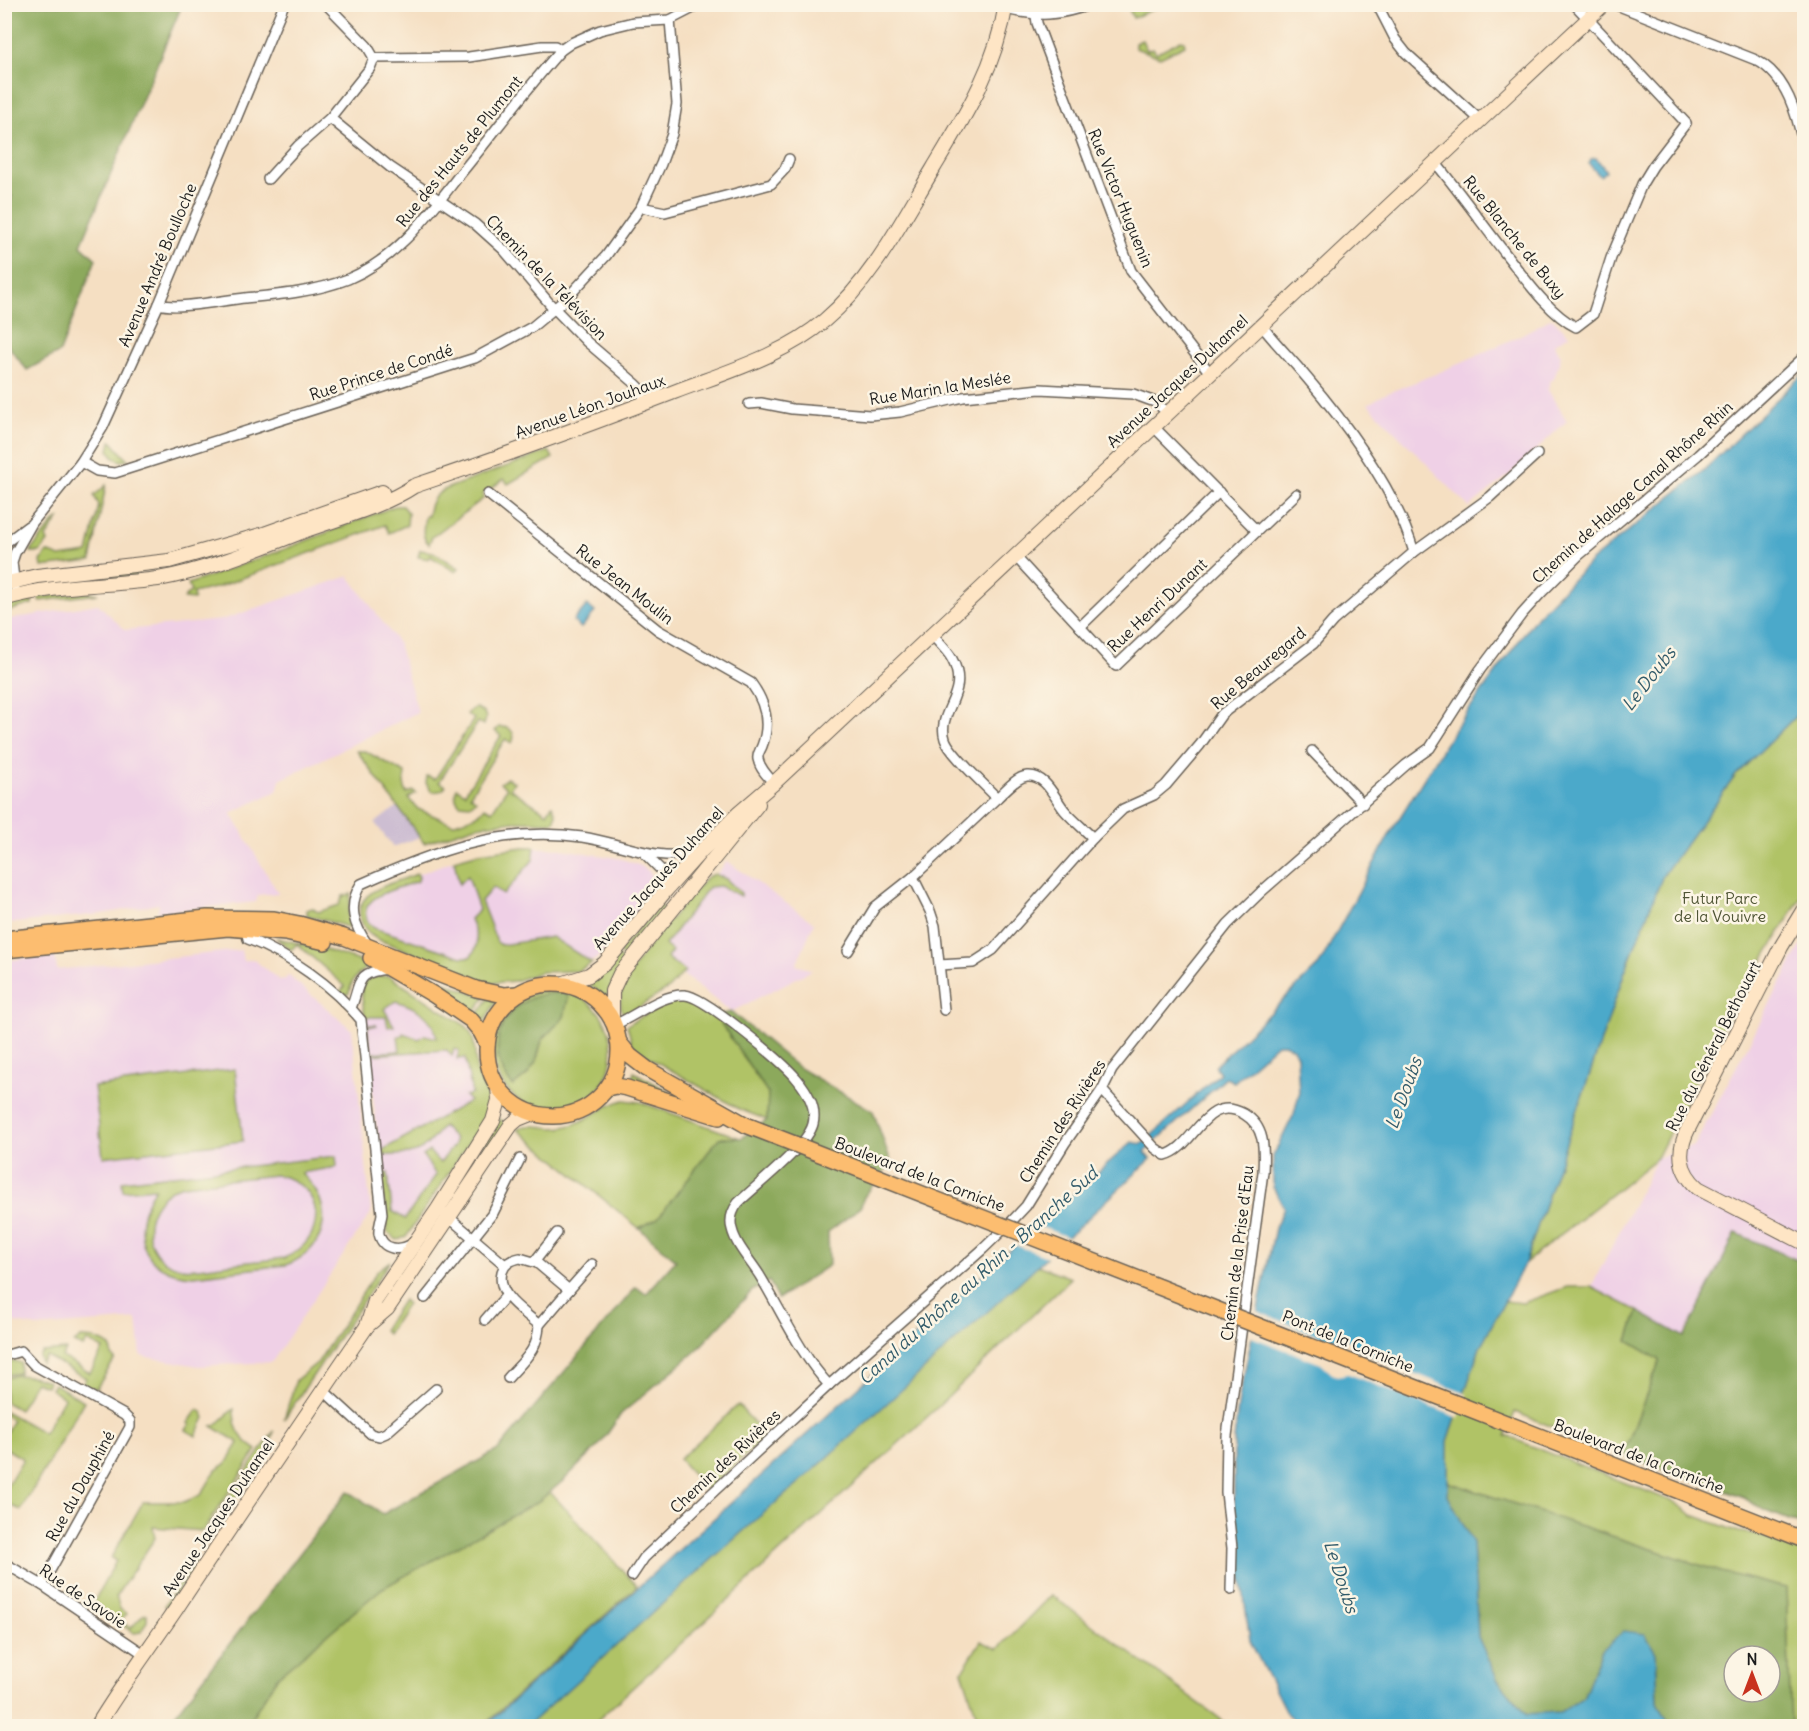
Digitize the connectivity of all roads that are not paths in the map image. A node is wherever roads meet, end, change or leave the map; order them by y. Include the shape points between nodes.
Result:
1 (284, 4) edge
2 (326, 4) edge
3 (701, 4) edge
4 (1092, 4) edge
5 (1377, 4) edge
6 (1574, 4) edge
7 (1604, 4) edge
8 (1614, 4) edge
9 (1006, 7) edge
10 (1036, 16) junction
11 (670, 20) junction
12 (1587, 20) junction
13 (561, 50) junction
14 (374, 58) junction
15 (330, 118) junction
16 (1480, 120) junction
17 (1804, 147) edge
18 (789, 159) dead end
19 (1435, 162) junction
20 (268, 179) dead end
21 (439, 201) junction
22 (641, 207) junction
23 (159, 304) junction
24 (554, 308) junction
25 (1262, 326) junction
26 (1804, 357) edge
27 (1210, 373) junction
28 (645, 403) junction
29 (749, 404) dead end
30 (1167, 412) junction
31 (1153, 426) junction
32 (1537, 454) dead end
33 (81, 462) junction
34 (414, 486) junction
35 (1219, 492) junction
36 (488, 494) dead end
37 (1296, 494) dead end
38 (32, 523) junction
39 (1257, 531) junction
40 (4, 544) edge
41 (1414, 552) junction
42 (1015, 555) junction
43 (9, 577) edge
44 (10, 597) edge
45 (1080, 627) junction
46 (931, 634) junction
47 (1430, 748) joint
48 (1312, 751) dead end
49 (774, 783) junction
50 (997, 798) junction
51 (1363, 804) junction
52 (1093, 838) junction
53 (645, 854) junction
54 (707, 856) junction
55 (913, 877) junction
56 (666, 890) junction
57 (1804, 909) edge
58 (246, 929) junction
59 (4, 939) edge
60 (369, 947) junction
61 (4, 950) edge
62 (848, 951) dead end
63 (939, 965) junction
64 (391, 968) junction
65 (561, 984) junction
66 (517, 994) junction
67 (351, 1008) junction
68 (944, 1010) dead end
69 (613, 1023) junction
70 (618, 1041) junction
71 (487, 1044) junction
72 (498, 1088) junction
73 (607, 1088) junction
74 (1102, 1090) junction
75 (533, 1113) junction
76 (742, 1124) junction
77 (520, 1159) dead end
78 (443, 1213) junction
79 (557, 1233) dead end
80 (474, 1237) junction
81 (414, 1243) junction
82 (1804, 1244) edge
83 (535, 1261) junction
84 (592, 1264) dead end
85 (505, 1265) junction
86 (569, 1290) junction
87 (506, 1296) junction
88 (425, 1298) dead end
89 (1223, 1311) joint
90 (484, 1320) dead end
91 (539, 1324) junction
92 (367, 1326) junction
93 (4, 1356) edge
94 (508, 1378) dead end
95 (829, 1385) junction
96 (436, 1389) dead end
97 (323, 1390) junction
98 (1460, 1405) joint
99 (1804, 1540) edge
100 (4, 1563) edge
101 (632, 1576) dead end
102 (42, 1585) junction
103 (1231, 1590) dead end
104 (144, 1654) junction
105 (97, 1726) edge

1 - 23 street, Avenue André Boulloche
2 - 14 street via 368,46
3 - 11 street, Rue des Hauts de Plumont
4 - 10 street
5 - 16 street via 1406,53
6 - 12 street
7 - 12 main road, Avenue Jacques Duhamel
8 - 17 street via 1768,68 1788,96
9 - 10 street
9 - 28 main road, Avenue Léon Jouhaux via 994,55 979,92 881,255 855,290 824,321 789,345
10 - 27 street, Rue Victor Huguenin via 1131,271
11 - 13 street, Rue des Hauts de Plumont via 620,24
11 - 22 street, Rue Prince de Condé via 675,119 661,164
12 - 16 main road, Avenue Jacques Duhamel
12 - 19 street, Rue Blanche de Buxy via 1686,123 1642,184 1593,314 1576,327 1546,303
13 - 14 street via 542,46 469,57
13 - 21 street, Rue des Hauts de Plumont
14 - 15 street
15 - 20 street
15 - 21 street, Chemin de la Télévision
16 - 19 main road, Avenue Jacques Duhamel
18 - 22 street via 771,184 665,212
19 - 25 main road, Avenue Jacques Duhamel
21 - 23 street, Rue des Hauts de Plumont via 390,255 328,286 288,294
21 - 24 street, Chemin de la Télévision via 475,224 504,250
22 - 24 street, Rue Prince de Condé via 606,256
23 - 33 street, Avenue André Boulloche via 103,427
24 - 28 street, Chemin de la Télévision via 636,384
24 - 33 street, Rue Prince de Condé via 532,327 475,358 386,387 115,472 97,471
25 - 27 main road, Avenue Jacques Duhamel
25 - 41 street via 1308,379 1378,475 1407,527
26 - 47 street, Chemin de Halage Canal Rhône Rhin via 1541,593 1480,670
27 - 30 main road, Avenue Jacques Duhamel
28 - 34 main road, Avenue Léon Jouhaux
29 - 30 street, Rue Marin la Meslée via 870,415 963,397 1040,389 1133,394 1155,402
30 - 31 main road, Avenue Jacques Duhamel
31 - 35 street
31 - 42 main road, Avenue Jacques Duhamel
32 - 41 street, Rue Beauregard via 1490,497
33 - 38 street, Avenue André Boulloche
34 - 43 main road via 379,493 261,535 169,561
34 - 44 main road, Avenue Léon Jouhaux via 400,495 192,571
35 - 39 street
35 - 45 street
36 - 49 street, Rue Jean Moulin via 658,630 751,684 766,713 758,760
37 - 39 street, Rue Henri Dunant
38 - 40 street
38 - 43 street via 15,553
39 - 45 street, Rue Henri Dunant via 1116,666
41 - 52 street, Rue Beauregard via 1333,621 1313,644 1222,714 1160,791 1123,809
42 - 45 street, Rue Henri Dunant
42 - 46 main road, Avenue Jacques Duhamel
43 - 44 street
46 - 49 main road, Avenue Jacques Duhamel
46 - 50 street via 952,658 958,675 956,695 943,727 945,741
47 - 51 street, Chemin des Rivières
48 - 51 street
49 - 54 main road, Avenue Jacques Duhamel via 744,823
50 - 52 street via 1023,777 1036,777
50 - 55 street
51 - 74 street, Chemin des Rivières via 1228,924 1112,1070
52 - 63 street, Rue Beauregard via 993,950 973,963
53 - 54 street
53 - 56 street via 662,871
53 - 60 street via 582,837 542,835 503,836 446,850 361,884 353,914
54 - 56 main road, Avenue Jacques Duhamel
54 - 69 main road, Avenue Jacques Duhamel via 620,974 612,991
55 - 62 street via 875,907
55 - 63 street via 935,926
56 - 65 main road, Avenue Jacques Duhamel via 594,972
57 - 82 main road, Rue du Général Bethouart via 1683,1140 1680,1156 1684,1171 1694,1184
58 - 61 main road via 211,929
58 - 64 main road via 312,938
58 - 67 street via 248,939 294,961
59 - 60 main road via 185,920 253,918 299,924
60 - 66 main road via 476,989
63 - 68 street
64 - 67 street via 363,976
64 - 71 main road via 471,1020
65 - 66 main road via 535,986
65 - 69 main road via 594,998
66 - 71 main road via 495,1017
67 - 81 street via 361,1020 382,1214 379,1233 392,1248
69 - 70 main road
69 - 95 street via 674,995 692,996 785,1066 808,1095 814,1114 809,1133 738,1203 731,1223 737,1241 811,1363
70 - 73 main road via 616,1068
70 - 76 main road, Boulevard de la Corniche via 641,1065
71 - 72 main road via 489,1069
72 - 75 main road
72 - 78 main road, Avenue Jacques Duhamel via 493,1121
73 - 75 main road via 589,1105 574,1112 550,1116
73 - 76 main road, Boulevard de la Corniche via 627,1088
74 - 95 street, Chemin des Rivières via 1026,1206
74 - 103 street, Chemin de la Prise d'Eau via 1165,1155 1174,1154 1200,1124 1224,1110 1249,1117 1257,1125 1264,1144 1227,1436
75 - 78 main road, Avenue Jacques Duhamel via 511,1125
76 - 89 main road, Boulevard de la Corniche, bridge
77 - 80 street via 493,1214
78 - 80 street
78 - 81 main road, Avenue Jacques Duhamel
78 - 92 main road, Avenue Jacques Duhamel via 387,1309
79 - 83 street
80 - 85 street
80 - 88 street
81 - 92 main road, Avenue Jacques Duhamel via 375,1301
83 - 85 street via 520,1258
83 - 86 street
84 - 86 street
85 - 87 street via 501,1279
86 - 91 street
87 - 90 street
87 - 91 street
89 - 98 main road, Pont de la Corniche, bridge
91 - 94 street via 534,1349
92 - 97 main road, Avenue Jacques Duhamel
93 - 102 street, Rue du Dauphiné via 21,1351 34,1365 124,1415 130,1423
95 - 101 street, Chemin des Rivières via 644,1558
96 - 97 street via 379,1436 371,1434
97 - 104 main road, Avenue Jacques Duhamel
98 - 99 main road, Boulevard de la Corniche
100 - 102 street, Rue de Savoie
102 - 104 street, Rue de Savoie
104 - 105 main road, Avenue Jacques Duhamel

